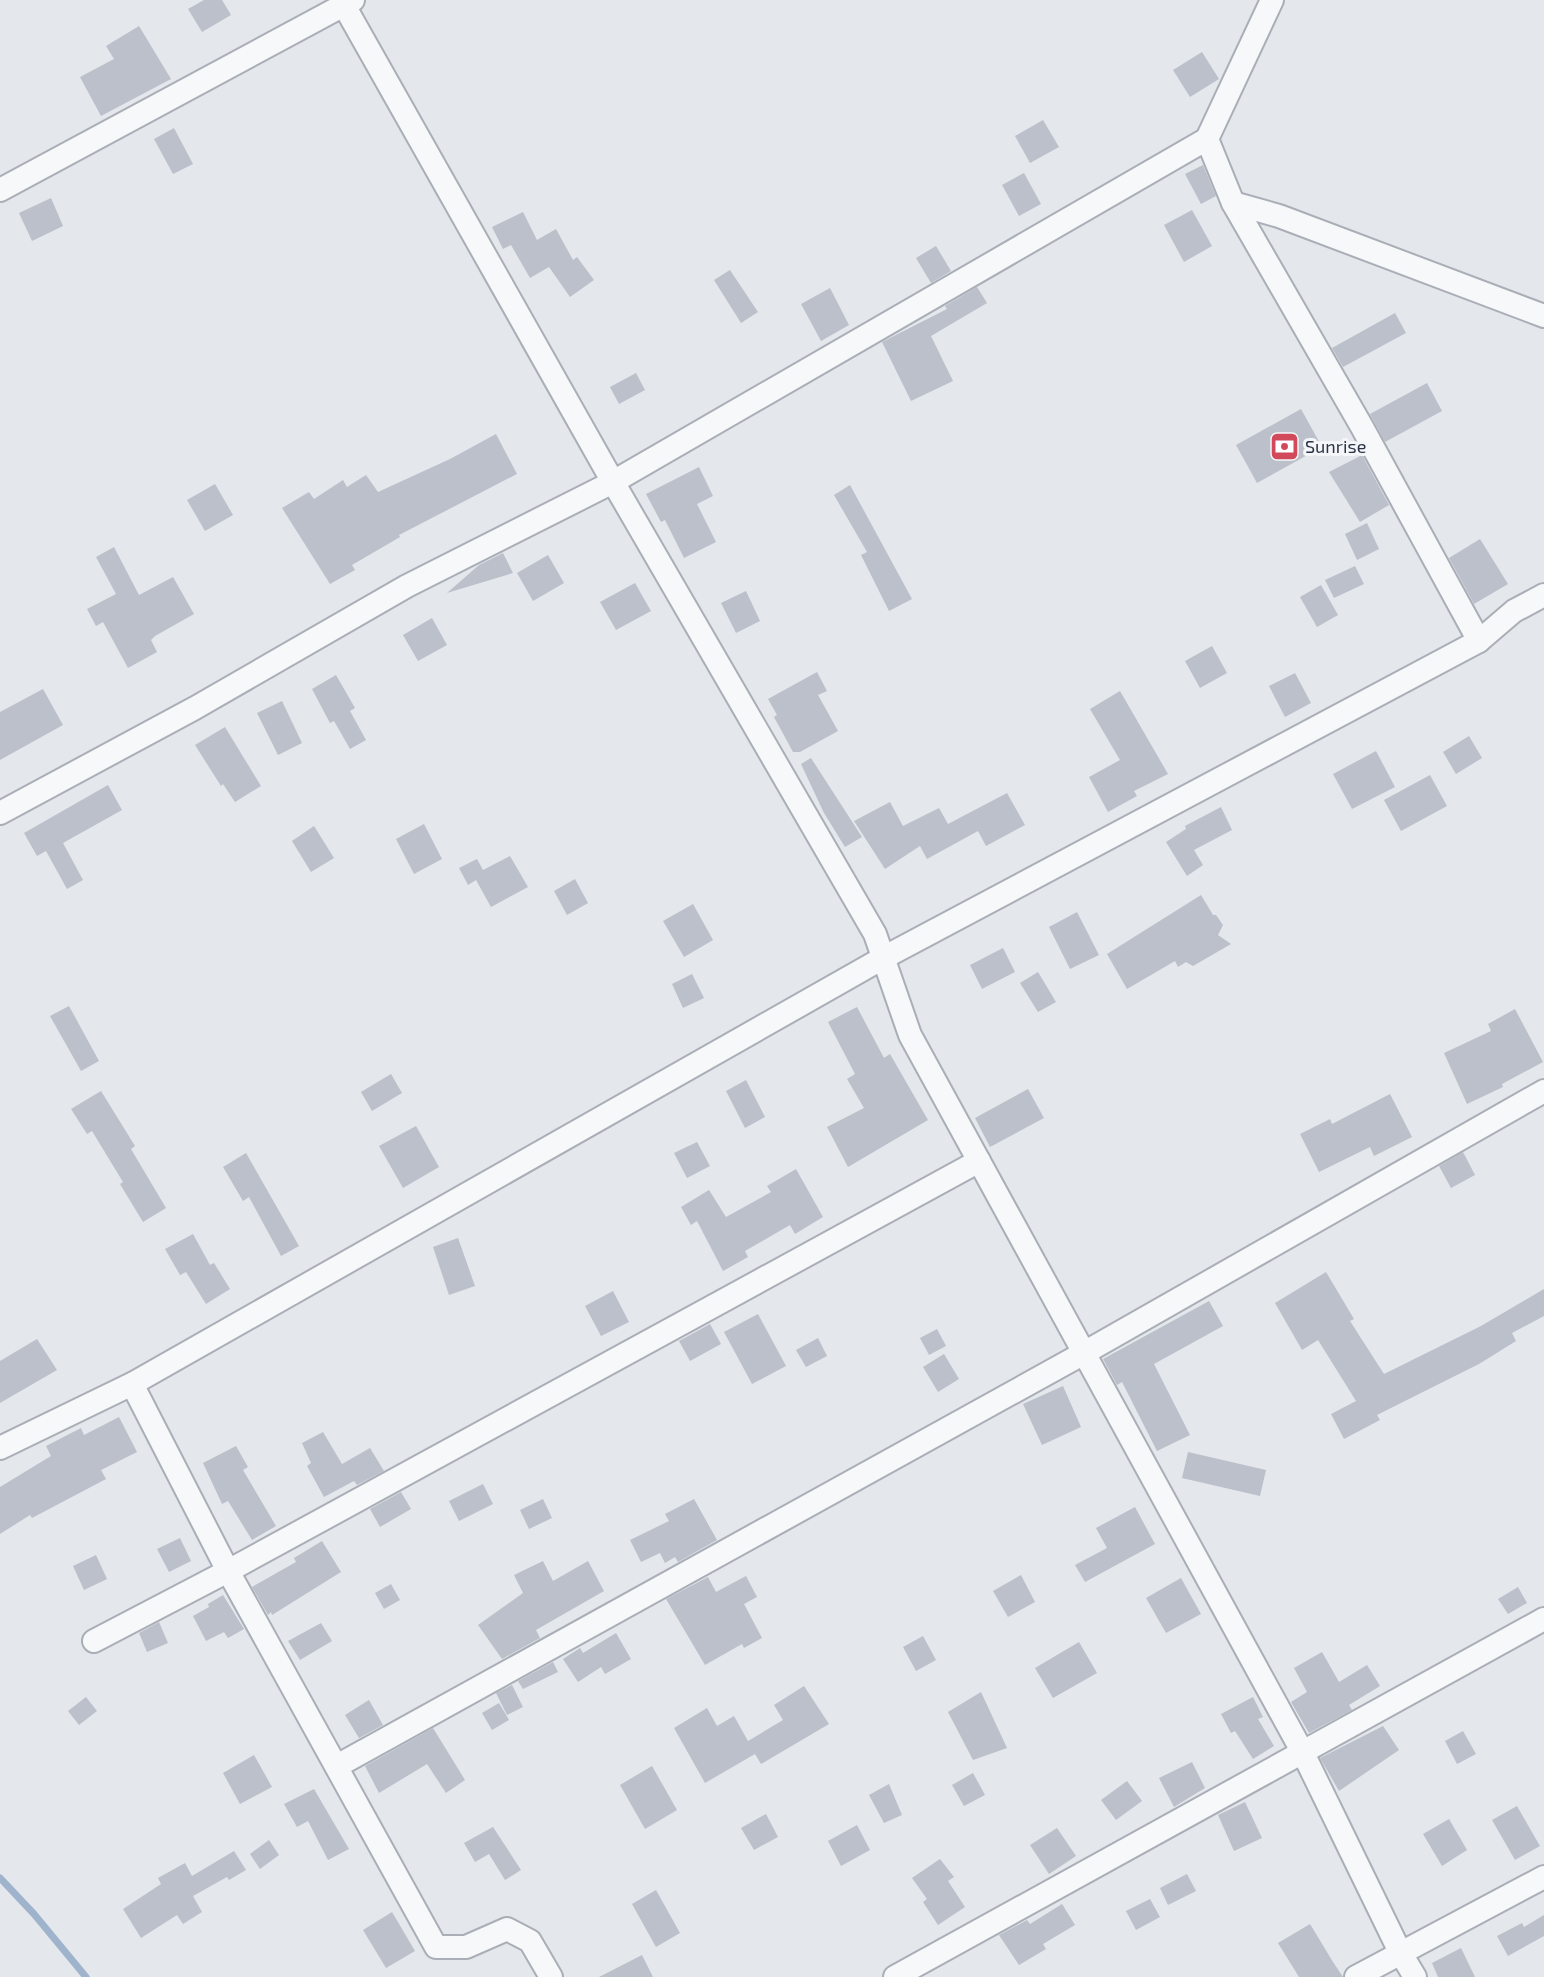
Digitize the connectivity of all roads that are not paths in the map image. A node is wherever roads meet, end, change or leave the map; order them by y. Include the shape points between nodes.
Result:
1 (1272, 0) edge
2 (346, 2) edge
3 (1207, 139) junction
4 (0, 190) edge
5 (1233, 203) junction
6 (1544, 316) edge
7 (613, 482) junction
8 (1544, 595) edge
9 (1479, 641) junction
10 (0, 813) edge
11 (883, 958) junction
12 (1544, 1091) edge
13 (979, 1161) junction
14 (1084, 1353) junction
15 (132, 1384) junction
16 (0, 1448) edge
17 (228, 1571) junction
18 (1544, 1620) edge
19 (94, 1641) dead end
20 (1302, 1753) junction
21 (337, 1766) junction
22 (1544, 1877) edge
23 (1400, 1952) junction
24 (550, 1977) edge
25 (895, 1977) edge
26 (1356, 1977) edge
27 (1415, 1977) edge

1 - 3 street
2 - 4 street
2 - 7 street
3 - 5 street
3 - 7 street
5 - 6 street via 1279,216
5 - 9 street
7 - 10 street via 407,586 195,708
7 - 11 street via 875,934
8 - 9 street via 1514,611
9 - 11 street
11 - 13 street via 910,1035
11 - 15 street
12 - 14 street
13 - 14 street
13 - 17 street
14 - 20 street
14 - 21 street
15 - 16 street
15 - 17 street
17 - 19 street
17 - 21 street
18 - 20 street
20 - 23 street
20 - 25 street
21 - 24 street via 436,1947 466,1947 507,1929 530,1941
22 - 23 street
23 - 26 street
23 - 27 street

